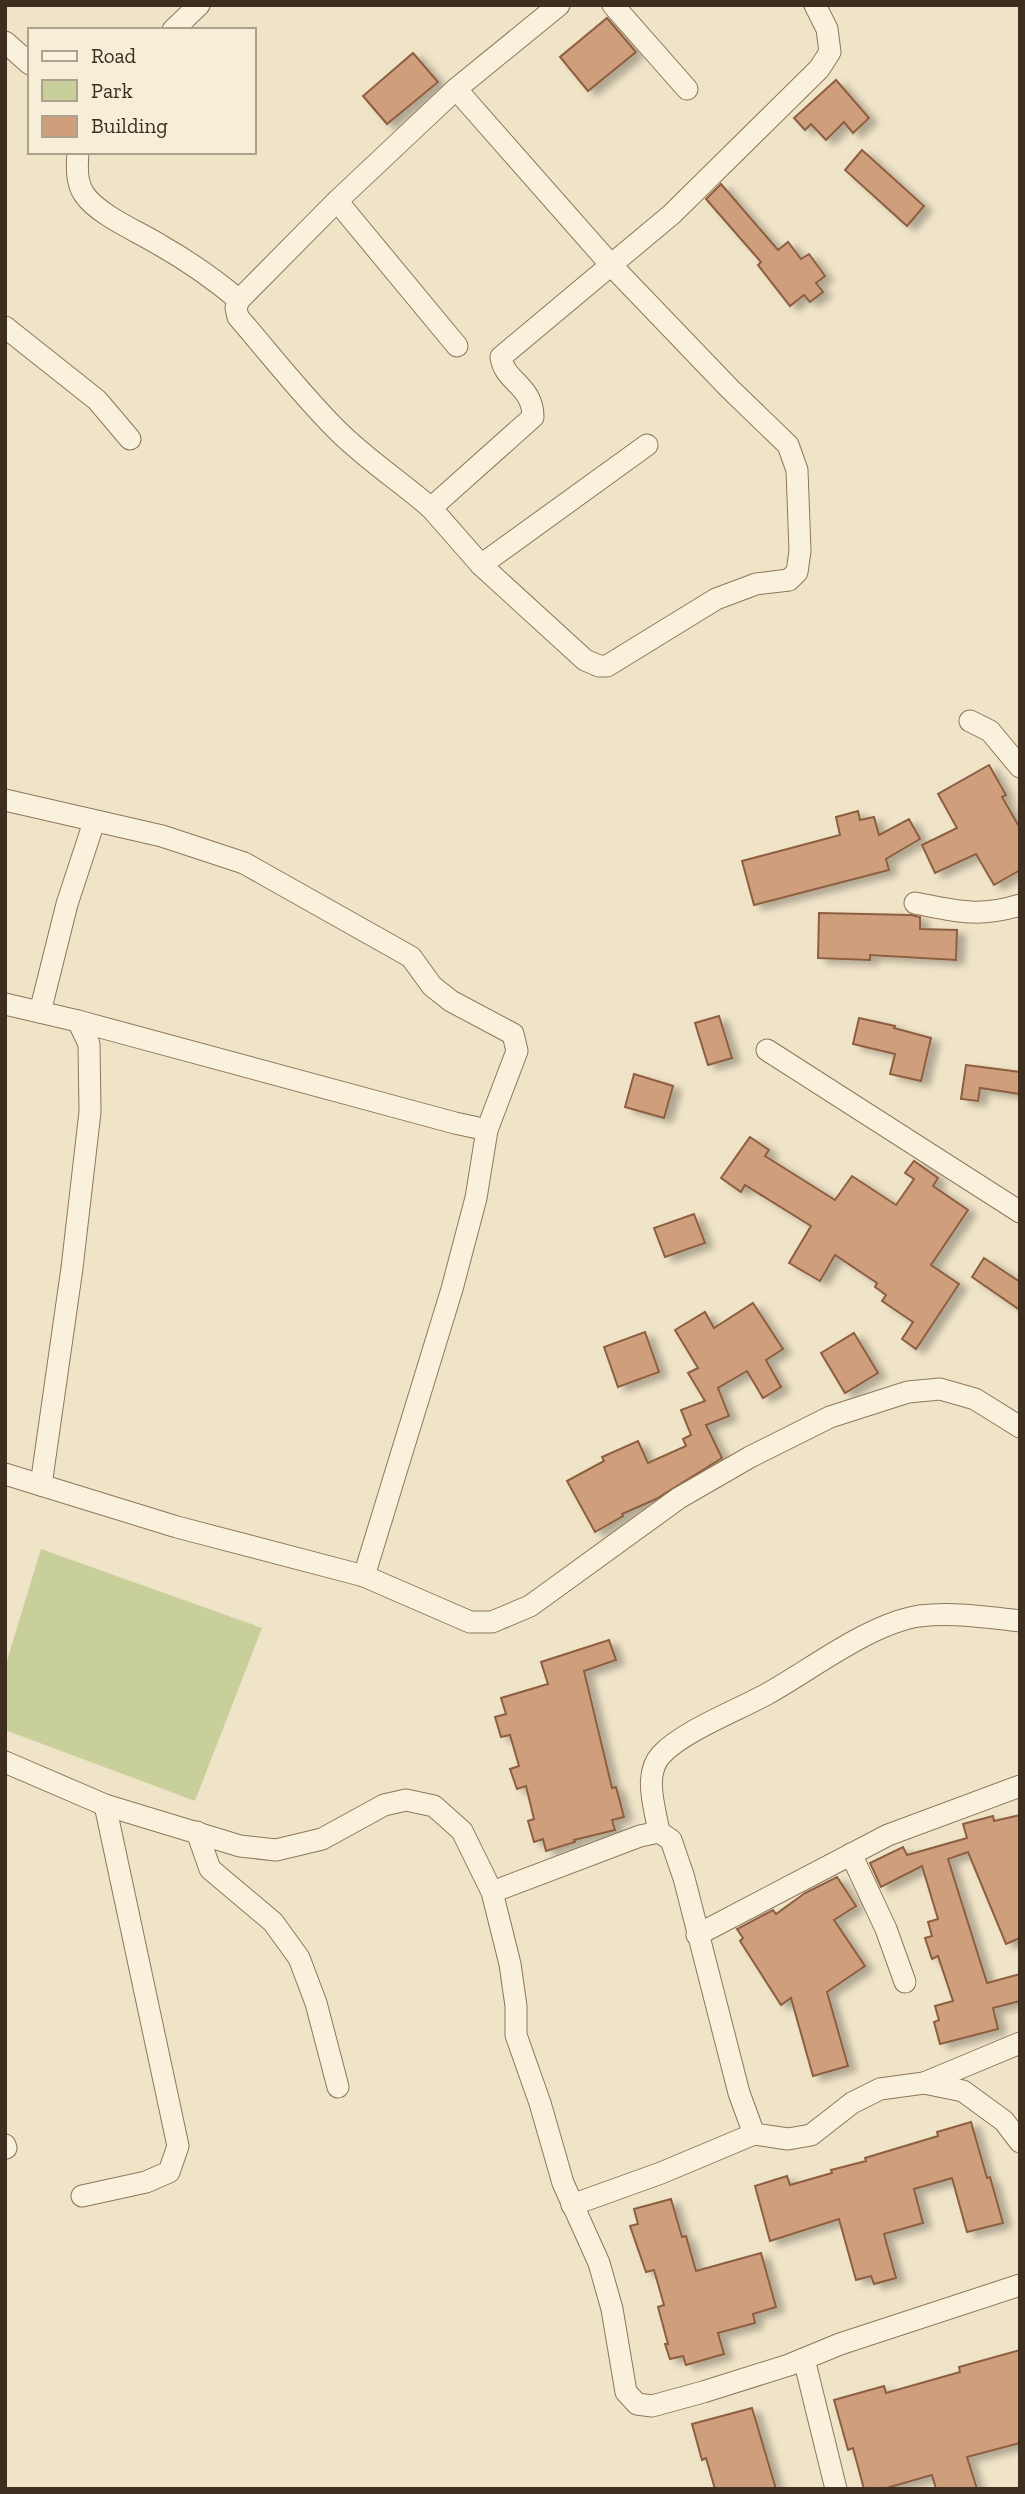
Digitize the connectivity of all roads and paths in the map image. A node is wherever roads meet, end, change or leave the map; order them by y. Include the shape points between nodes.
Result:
1 (559, 5) edge
2 (613, 5) edge
3 (815, 5) edge
4 (5, 42) edge
5 (28, 62) edge
6 (456, 89) junction
7 (687, 89) dead end
8 (78, 154) edge
9 (337, 201) junction
10 (611, 265) junction
11 (239, 300) junction
12 (5, 327) edge
13 (457, 346) dead end
14 (130, 439) dead end
15 (647, 445) dead end
16 (431, 508) junction
17 (481, 565) junction
18 (970, 721) dead end
19 (1020, 767) edge
20 (5, 800) edge
21 (94, 822) junction
22 (915, 903) dead end
23 (1020, 905) edge
24 (5, 1003) edge
25 (40, 1012) junction
26 (78, 1021) junction
27 (767, 1050) dead end
28 (487, 1130) junction
29 (1020, 1212) edge
30 (1020, 1427) edge
31 (5, 1475) edge
32 (41, 1485) junction
33 (364, 1576) junction
34 (1020, 1621) edge
35 (5, 1762) edge
36 (1020, 1786) edge
37 (105, 1805) junction
38 (197, 1832) junction
39 (659, 1832) junction
40 (850, 1854) junction
41 (492, 1892) junction
42 (697, 1935) junction
43 (905, 1982) dead end
44 (1020, 2043) edge
45 (924, 2083) junction
46 (338, 2087) dead end
47 (754, 2134) junction
48 (1020, 2142) edge
49 (82, 2196) dead end
50 (572, 2204) junction
51 (1020, 2285) edge
52 (804, 2359) junction
53 (836, 2489) edge

1 - 6 street
2 - 7 street
3 - 10 street via 827,29 830,52 819,69 672,214
4 - 5 street
6 - 9 street
6 - 10 street
8 - 11 street via 77,173 85,195 114,220 209,275
9 - 11 street
9 - 13 street
10 - 16 street via 501,356 502,366 529,396 533,417
10 - 17 street via 788,445 797,470 797,572 789,580 756,584 716,599 616,662 599,666 585,660
11 - 16 street via 238,317 335,428
12 - 14 street via 97,400
15 - 17 street
16 - 17 street
18 - 19 street via 990,732
20 - 21 street
21 - 25 street via 67,904
21 - 28 street via 162,836 244,863 411,957 432,986 451,1001 513,1034 514,1063
22 - 23 street via 967,913
24 - 25 street
25 - 26 street
26 - 28 street
26 - 32 street via 89,1044 90,1112
27 - 29 street
28 - 33 street via 476,1198 452,1289
30 - 33 street via 975,1399 940,1389 908,1392 830,1417 679,1497 530,1606 492,1622 470,1622
31 - 32 street
32 - 33 street via 177,1527
34 - 39 street via 947,1615 894,1623 684,1738 660,1756 650,1778
35 - 37 street
36 - 40 street
37 - 38 street
37 - 49 street via 178,2146 169,2172 146,2182
38 - 41 street via 240,1846 276,1850 322,1839 384,1805 406,1800 434,1806 462,1831
38 - 46 street via 210,1869 273,1922 299,1958
39 - 41 street
39 - 42 street via 671,1840
40 - 42 street
40 - 43 street via 887,1929
41 - 50 street via 510,1964 516,2035
42 - 47 street
44 - 45 street
45 - 47 street via 880,2089 852,2102 811,2135 788,2139
45 - 48 street via 963,2091 1004,2121
47 - 50 street
50 - 52 street via 612,2309 626,2392 637,2404 652,2406
51 - 52 street
52 - 53 street

